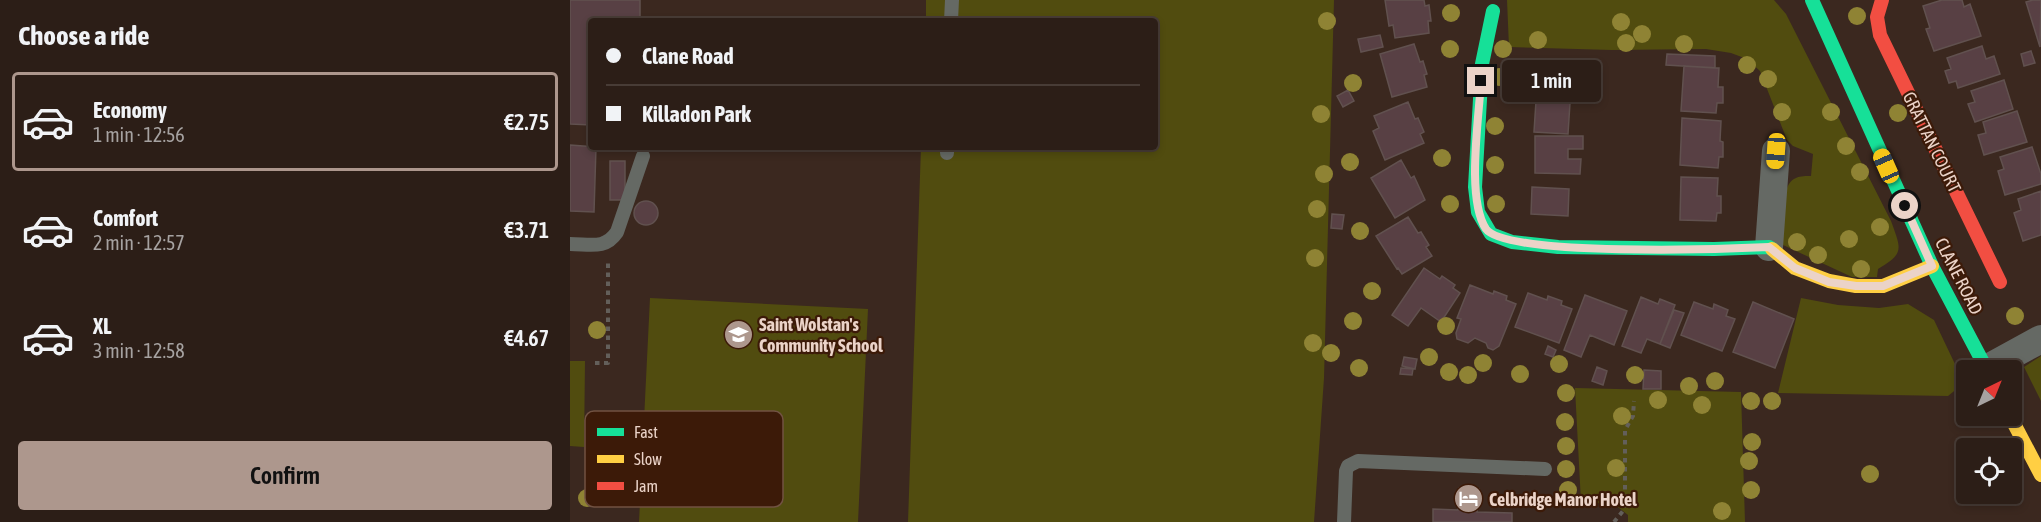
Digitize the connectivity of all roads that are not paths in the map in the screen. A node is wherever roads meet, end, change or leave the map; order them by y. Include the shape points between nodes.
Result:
1 (952, 0) edge
2 (1812, 0) edge
3 (1882, 0) edge
4 (1493, 11) dead end
5 (951, 18) edge
6 (1776, 151) dead end
7 (643, 156) dead end
8 (570, 244) edge
9 (1769, 247) junction
10 (1932, 266) junction
11 (2000, 282) dead end
12 (2041, 339) edge
13 (1981, 360) edge
14 (2004, 360) edge
15 (2015, 426) edge
16 (1545, 469) dead end
17 (2041, 474) edge
18 (1344, 522) edge

1 - 5 lane
2 - 10 street, CLANE ROAD
3 - 11 street, GRATTAN COURT via 1876,21 1880,35
4 - 9 street via 1482,64 1475,187 1478,212 1491,234 1512,242 1558,247
6 - 9 street
7 - 8 lane via 617,232 608,243
9 - 10 street via 1795,268 1829,282 1856,286 1883,286
10 - 13 street, CLANE ROAD
12 - 14 street
15 - 17 street
16 - 18 lane via 1358,461 1346,471

